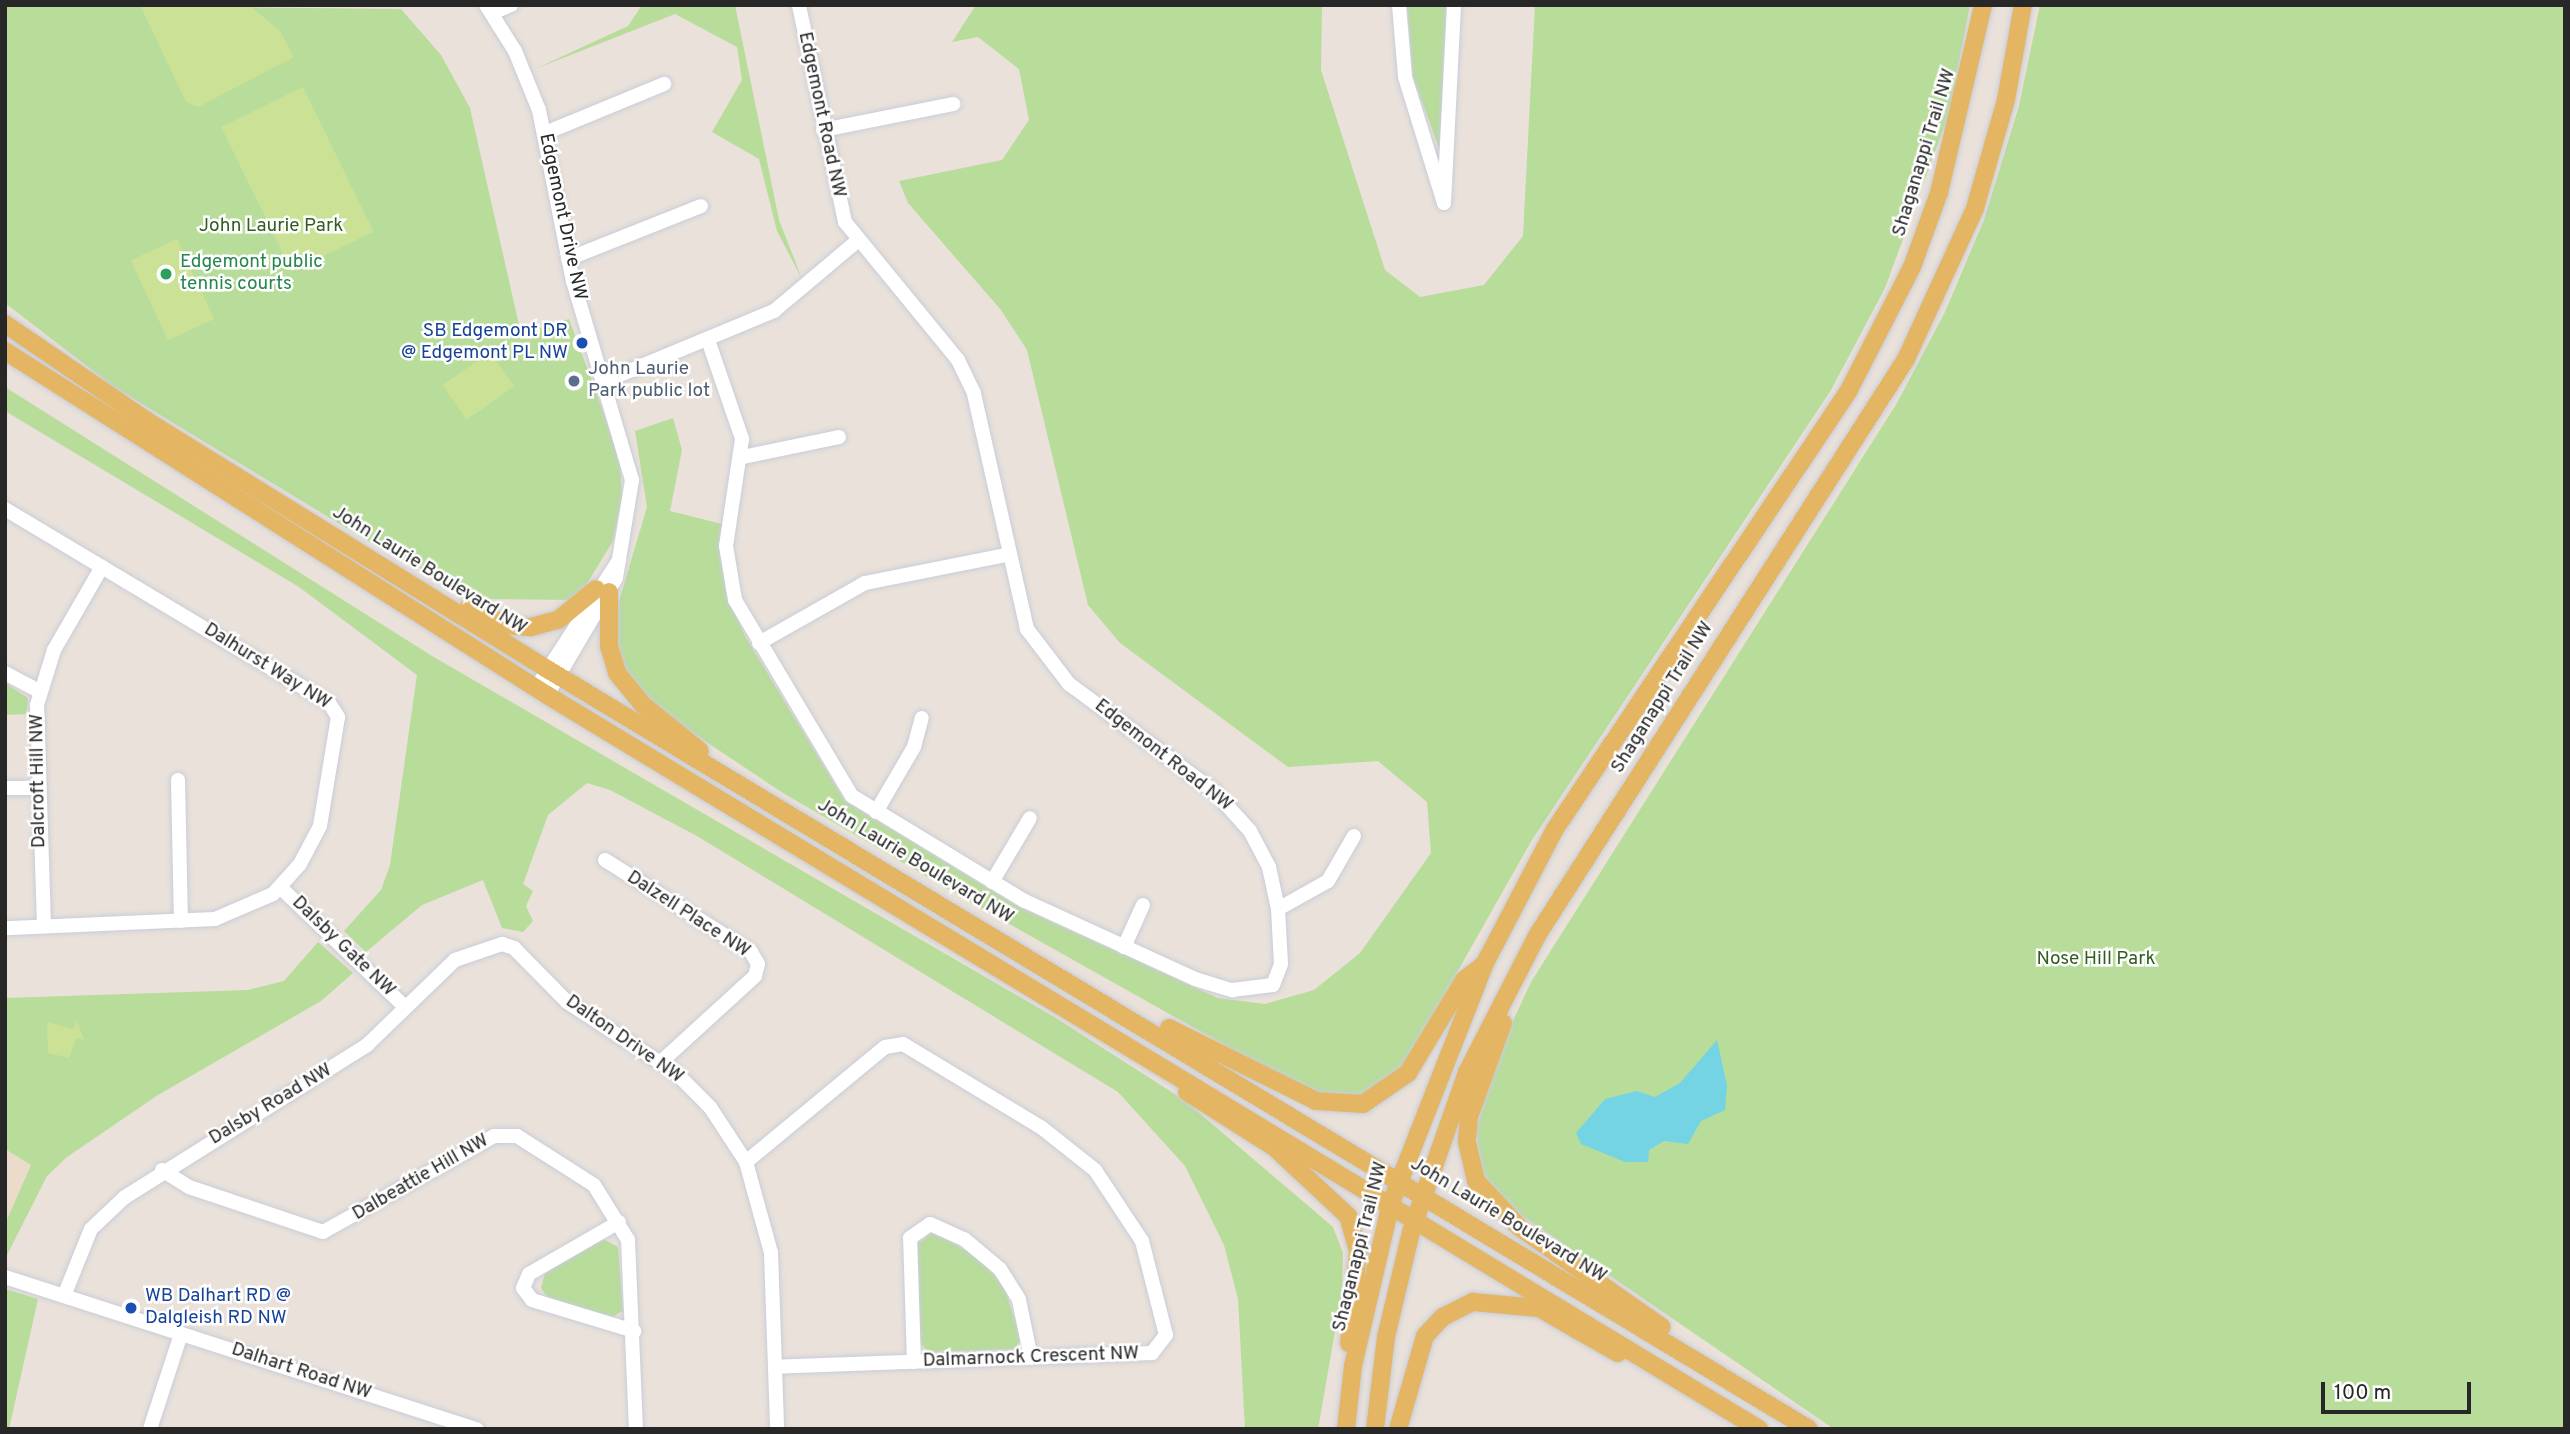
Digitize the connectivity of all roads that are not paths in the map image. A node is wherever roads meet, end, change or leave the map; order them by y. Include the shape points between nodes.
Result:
1 (511, 5) edge
2 (1399, 5) edge
3 (1454, 5) edge
4 (1983, 5) edge
5 (2023, 5) edge
6 (802, 6) edge
7 (489, 9) edge
8 (664, 84) dead end
9 (953, 104) dead end
10 (823, 130) junction
11 (545, 133) junction
12 (701, 206) dead end
13 (856, 242) junction
14 (568, 259) junction
15 (5, 311) edge
16 (5, 324) edge
17 (708, 340) junction
18 (5, 351) edge
19 (5, 364) edge
20 (605, 380) junction
21 (64, 393) junction
22 (147, 421) junction
23 (839, 437) dead end
24 (743, 457) junction
25 (5, 509) edge
26 (1007, 555) junction
27 (102, 567) junction
28 (416, 586) junction
29 (602, 590) junction
30 (759, 643) junction
31 (5, 673) edge
32 (553, 673) junction
33 (541, 691) junction
34 (40, 692) junction
35 (922, 718) dead end
36 (708, 763) junction
37 (178, 780) dead end
38 (5, 788) edge
39 (37, 788) junction
40 (876, 812) junction
41 (1030, 818) dead end
42 (1354, 836) dead end
43 (605, 860) dead end
44 (992, 882) junction
45 (282, 889) junction
46 (1143, 905) dead end
47 (1278, 909) junction
48 (181, 921) junction
49 (44, 926) junction
50 (5, 928) edge
51 (507, 945) joint
52 (1124, 947) junction
53 (1485, 963) junction
54 (1520, 967) junction
55 (1068, 1005) junction
56 (404, 1006) junction
57 (1142, 1022) junction
58 (662, 1061) junction
59 (746, 1162) junction
60 (162, 1170) junction
61 (1398, 1179) junction
62 (1423, 1195) junction
63 (1391, 1203) junction
64 (1416, 1217) junction
65 (619, 1222) junction
66 (5, 1277) edge
67 (64, 1296) junction
68 (634, 1331) junction
69 (181, 1334) junction
70 (1031, 1358) junction
71 (914, 1362) junction
72 (1353, 1366) junction
73 (775, 1367) junction
74 (1672, 1375) junction
75 (1741, 1386) junction
76 (150, 1429) edge
77 (477, 1429) edge
78 (636, 1429) edge
79 (777, 1429) edge
80 (1346, 1429) edge
81 (1375, 1429) edge
82 (1398, 1429) edge
83 (1759, 1429) edge
84 (1809, 1429) edge

1 - 7 street
2 - 3 street via 1405,77 1444,203
4 - 53 main road, Shaganappi Trail NW via 1939,193 1912,267 1854,381 1555,829
5 - 54 main road, Shaganappi Trail NW via 2006,100 1975,208 1906,359
6 - 10 street, Edgemont Road NW
7 - 11 street, Edgemont Drive NW via 530,82
8 - 11 street
9 - 10 street
10 - 13 street, Edgemont Road NW via 838,203
11 - 14 street, Edgemont Drive NW
12 - 14 street
13 - 17 street via 774,311
13 - 26 street, Edgemont Road NW via 967,375
14 - 20 street, Edgemont Drive NW
15 - 22 main road
16 - 22 main road, John Laurie Boulevard NW
17 - 20 street
17 - 24 street, Edgemont Road NW via 738,415
18 - 21 main road
19 - 21 main road
20 - 29 street, Edgemont Drive NW via 632,480 619,560
21 - 33 main road
22 - 28 main road, John Laurie Boulevard NW
23 - 24 street
24 - 30 street, Edgemont Road NW via 726,563 735,600
25 - 27 street, Dalhurst Way NW
26 - 30 street via 865,583
26 - 47 street, Edgemont Road NW via 1018,605 1051,666 1229,805 1262,852
27 - 34 street, Dalcroft Hill NW via 54,650
27 - 45 street, Dalhurst Way NW via 336,709 320,826
28 - 29 main road via 517,627 558,620
28 - 32 main road, John Laurie Boulevard NW
29 - 32 street, Edgemont Drive NW
29 - 36 main road via 617,673 643,705 695,744
30 - 40 street, Edgemont Road NW via 846,788
31 - 34 street
32 - 33 street, Edgemont Drive NW
32 - 36 main road, John Laurie Boulevard NW
33 - 55 main road
34 - 39 street, Dalcroft Hill NW
35 - 40 street via 914,747
36 - 57 main road, John Laurie Boulevard NW
37 - 48 street
38 - 39 street
39 - 49 street, Dalcroft Hill NW
40 - 44 street, Edgemont Road NW
41 - 44 street
42 - 47 street via 1328,881
43 - 58 street, Dalzell Place NW via 751,952 758,964 755,976
44 - 52 street, Edgemont Road NW
45 - 48 street via 229,916
45 - 56 street, Dalsby Gate NW
46 - 52 street
47 - 52 street, Edgemont Road NW via 1280,972 1263,990 1208,985
48 - 49 street
49 - 50 street
51 - 56 street, Dalsby Road NW via 455,960
51 - 58 street, Dalton Drive NW via 567,1002
53 - 57 main road via 1464,980 1398,1084 1345,1107 1316,1101 1176,1030
53 - 61 main road, Shaganappi Trail NW
54 - 62 main road, Shaganappi Trail NW via 1467,1072
54 - 75 main road via 1469,1117 1467,1142 1476,1181 1520,1227
55 - 63 main road
55 - 72 main road via 1274,1147 1340,1204 1358,1251 1348,1340
56 - 60 street, Dalsby Road NW via 342,1063
57 - 61 main road, John Laurie Boulevard NW
58 - 59 street, Dalton Drive NW via 710,1107
59 - 70 street, Dalmarnock Crescent NW via 895,1042 1042,1128 1095,1170 1131,1219 1151,1262 1167,1335 1152,1353
59 - 73 street, Dalton Drive NW via 768,1232
60 - 65 street, Dalbeattie Hill NW via 189,1186 323,1232 506,1133 587,1179
60 - 67 street, Dalsby Road NW via 91,1229
61 - 62 main road, John Laurie Boulevard NW
61 - 63 main road, Shaganappi Trail NW
62 - 64 main road, Shaganappi Trail NW
62 - 75 main road, John Laurie Boulevard NW
63 - 64 main road
63 - 72 main road, Shaganappi Trail NW
64 - 74 main road
64 - 81 main road, Shaganappi Trail NW via 1386,1337
65 - 68 street, Dalbeattie Hill NW via 631,1256
65 - 68 street via 529,1274 523,1288 532,1300
66 - 67 street, Dalhart Road NW
67 - 69 street, Dalhart Road NW
68 - 78 street, Dalbeattie Hill NW
69 - 76 street
69 - 77 street, Dalhart Road NW
70 - 71 street, Dalmarnock Crescent NW
70 - 71 street via 1019,1300 1000,1269 964,1239 930,1224 910,1238
71 - 73 street, Dalmarnock Crescent NW
72 - 80 main road, Shaganappi Trail NW
73 - 79 street, Dalton Drive NW
74 - 82 main road via 1610,1350 1539,1308 1473,1302 1443,1317 1425,1336
74 - 83 main road
75 - 84 main road, John Laurie Boulevard NW

